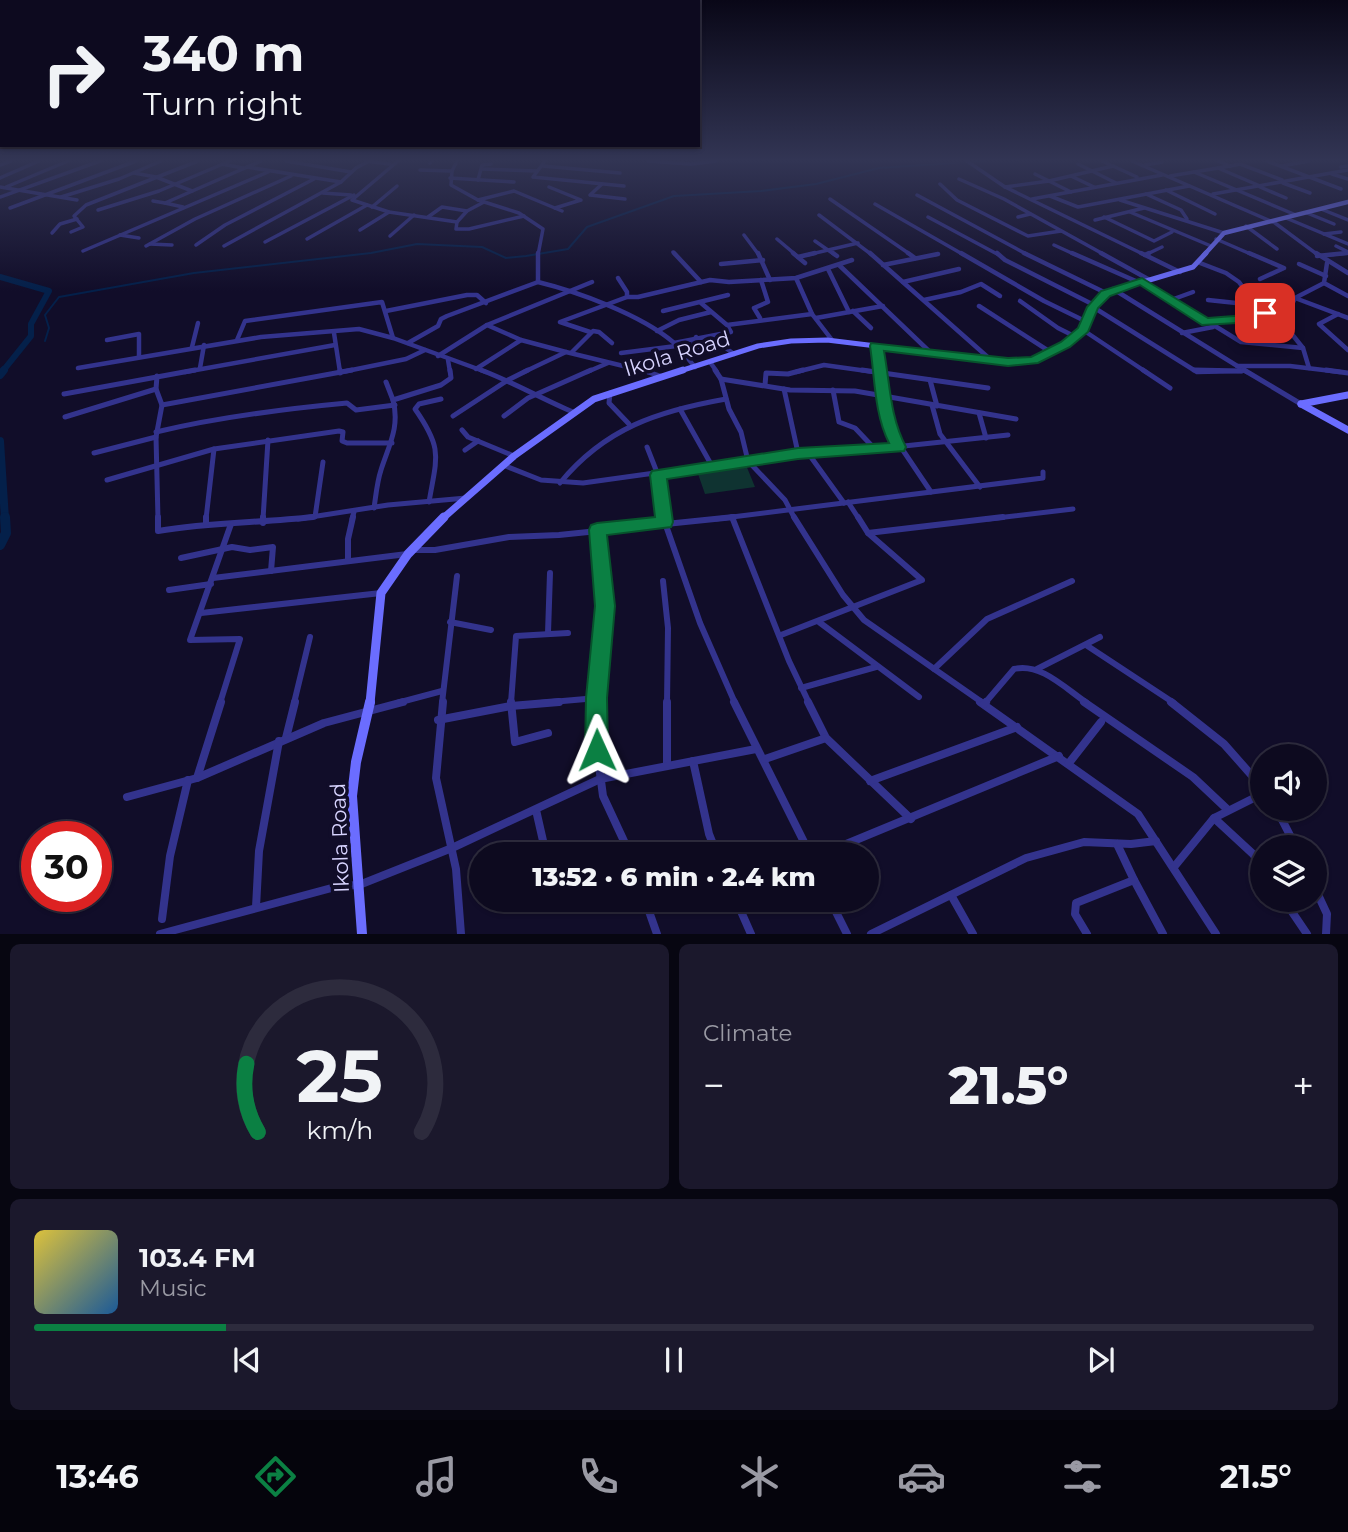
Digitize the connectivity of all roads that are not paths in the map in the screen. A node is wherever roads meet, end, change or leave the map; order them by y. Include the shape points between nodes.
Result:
1 (19, 205) edge
2 (87, 205) edge
3 (114, 205) edge
4 (171, 205) edge
5 (193, 205) edge
6 (227, 205) edge
7 (264, 205) edge
8 (300, 205) edge
9 (337, 205) edge
10 (367, 205) joint
11 (375, 205) edge
12 (479, 205) edge
13 (491, 205) edge
14 (547, 205) edge
15 (567, 205) edge
16 (838, 205) edge
17 (875, 205) edge
18 (935, 205) edge
19 (966, 205) edge
20 (1011, 205) edge
21 (1042, 205) edge
22 (1073, 205) joint
23 (1091, 205) edge
24 (1134, 205) edge
25 (1169, 205) edge
26 (1197, 205) edge
27 (1233, 205) edge
28 (1270, 205) edge
29 (1338, 205) edge
30 (1200, 206) junction
31 (372, 207) junction
32 (10, 208) dead end
33 (185, 208) junction
34 (555, 208) junction
35 (1144, 208) junction
36 (1321, 209) junction
37 (97, 210) dead end
38 (1181, 210) junction
39 (467, 211) junction
40 (562, 211) dead end
41 (1057, 211) junction
42 (389, 212) junction
43 (1130, 212) junction
44 (1307, 212) junction
45 (1030, 214) junction
46 (1215, 214) dead end
47 (414, 215) junction
48 (820, 215) dead end
49 (1296, 215) junction
50 (524, 216) junction
51 (1018, 216) dead end
52 (928, 217) dead end
53 (1104, 217) junction
54 (428, 218) junction
55 (1286, 218) junction
56 (77, 219) junction
57 (1187, 219) junction
58 (1095, 220) dead end
59 (1348, 220) edge
60 (1270, 221) junction
61 (457, 222) junction
62 (1334, 224) dead end
63 (1246, 226) junction
64 (1171, 229) junction
65 (360, 230) dead end
66 (1061, 231) junction
67 (71, 232) dead end
68 (1341, 232) dead end
69 (52, 233) dead end
70 (1224, 233) junction
71 (1324, 234) junction
72 (120, 235) junction
73 (744, 235) dead end
74 (390, 236) dead end
75 (139, 238) dead end
76 (307, 239) dead end
77 (777, 239) dead end
78 (1216, 239) junction
79 (815, 240) dead end
80 (265, 242) dead end
81 (858, 243) junction
82 (1348, 244) edge
83 (195, 245) dead end
84 (1054, 245) dead end
85 (172, 246) dead end
86 (224, 246) dead end
87 (1210, 246) junction
88 (1336, 246) dead end
89 (1162, 247) dead end
90 (1277, 249) dead end
91 (828, 250) junction
92 (83, 251) dead end
93 (673, 252) dead end
94 (938, 254) dead end
95 (1341, 254) joint
96 (1348, 254) edge
97 (1145, 255) junction
98 (837, 256) dead end
99 (1317, 256) junction
100 (798, 257) junction
101 (915, 258) junction
102 (763, 260) junction
103 (852, 260) dead end
104 (1327, 262) junction
105 (805, 263) dead end
106 (1200, 263) junction
107 (721, 264) dead end
108 (1298, 264) dead end
109 (839, 265) junction
110 (883, 265) junction
111 (960, 268) dead end
112 (828, 269) junction
113 (1180, 272) junction
114 (1348, 273) edge
115 (1326, 276) junction
116 (618, 278) dead end
117 (796, 278) junction
118 (1260, 279) dead end
119 (770, 280) junction
120 (761, 281) junction
121 (1143, 281) junction
122 (538, 282) junction
123 (592, 282) dead end
124 (701, 282) junction
125 (904, 282) junction
126 (1324, 283) junction
127 (572, 291) junction
128 (1109, 291) junction
129 (1193, 292) dead end
130 (1216, 294) dead end
131 (728, 295) dead end
132 (1000, 296) dead end
133 (1348, 296) edge
134 (627, 297) junction
135 (1295, 298) junction
136 (924, 299) junction
137 (1171, 300) junction
138 (1208, 300) dead end
139 (1020, 301) dead end
140 (1222, 301) junction
141 (486, 303) junction
142 (604, 303) junction
143 (701, 303) junction
144 (1255, 305) junction
145 (883, 306) junction
146 (979, 306) dead end
147 (1093, 306) junction
148 (386, 311) junction
149 (663, 311) dead end
150 (851, 311) junction
151 (711, 312) junction
152 (248, 314) dead end
153 (1338, 314) junction
154 (814, 316) junction
155 (1272, 317) junction
156 (760, 318) junction
157 (1348, 318) edge
158 (245, 321) junction
159 (1206, 322) junction
160 (198, 323) dead end
161 (1283, 323) junction
162 (727, 324) junction
163 (487, 325) junction
164 (1085, 326) junction
165 (1213, 327) junction
166 (871, 328) dead end
167 (657, 331) junction
168 (334, 332) junction
169 (590, 332) junction
170 (1181, 333) junction
171 (696, 337) junction
172 (1076, 337) junction
173 (393, 338) junction
174 (107, 340) dead end
175 (237, 340) junction
176 (521, 340) junction
177 (832, 340) junction
178 (408, 343) junction
179 (612, 343) dead end
180 (675, 344) junction
181 (204, 345) junction
182 (335, 345) junction
183 (192, 346) junction
184 (876, 346) junction
185 (1303, 348) junction
186 (425, 350) junction
187 (1348, 350) edge
188 (569, 352) junction
189 (931, 352) junction
190 (621, 353) dead end
191 (1052, 353) junction
192 (734, 354) junction
193 (139, 356) junction
194 (438, 356) junction
195 (448, 360) junction
196 (991, 360) junction
197 (611, 362) junction
198 (710, 362) junction
199 (1237, 366) junction
200 (695, 367) junction
201 (78, 368) dead end
202 (200, 368) junction
203 (1309, 368) junction
204 (475, 369) junction
205 (1242, 370) junction
206 (340, 373) junction
207 (1348, 373) edge
208 (880, 374) junction
209 (157, 376) junction
210 (663, 377) junction
211 (720, 379) junction
212 (508, 380) junction
213 (930, 380) junction
214 (386, 382) dead end
215 (765, 385) junction
216 (156, 388) junction
217 (988, 388) dead end
218 (1170, 388) dead end
219 (784, 389) junction
220 (833, 390) junction
221 (610, 393) junction
222 (64, 394) dead end
223 (1348, 395) edge
224 (535, 396) junction
225 (884, 397) junction
226 (441, 399) dead end
227 (726, 399) junction
228 (394, 402) junction
229 (1301, 404) junction
230 (162, 405) junction
231 (935, 406) junction
232 (680, 409) junction
233 (573, 412) junction
234 (979, 413) junction
235 (65, 416) dead end
236 (453, 416) dead end
237 (504, 416) dead end
238 (1016, 419) dead end
239 (629, 424) junction
240 (462, 430) dead end
241 (1348, 430) edge
242 (156, 435) junction
243 (1008, 435) dead end
244 (986, 438) junction
245 (268, 440) junction
246 (478, 441) junction
247 (392, 443) junction
248 (947, 443) junction
249 (647, 447) dead end
250 (873, 447) junction
251 (899, 447) junction
252 (214, 449) junction
253 (465, 450) dead end
254 (94, 453) dead end
255 (798, 453) junction
256 (808, 453) junction
257 (514, 456) junction
258 (748, 460) junction
259 (323, 462) dead end
260 (158, 465) junction
261 (503, 465) junction
262 (712, 466) junction
263 (1043, 472) dead end
264 (658, 475) junction
265 (107, 480) dead end
266 (560, 482) junction
267 (980, 487) junction
268 (931, 492) junction
269 (470, 497) junction
270 (429, 502) junction
271 (846, 502) junction
272 (374, 508) junction
273 (1073, 509) dead end
274 (790, 510) junction
275 (354, 512) junction
276 (315, 517) junction
277 (732, 517) junction
278 (664, 522) junction
279 (206, 523) junction
280 (264, 523) junction
281 (230, 524) junction
282 (597, 530) junction
283 (868, 533) junction
284 (223, 550) junction
285 (410, 552) junction
286 (181, 558) dead end
287 (348, 560) junction
288 (271, 571) junction
289 (550, 573) dead end
290 (457, 576) dead end
291 (663, 580) dead end
292 (211, 581) junction
293 (1072, 581) dead end
294 (169, 590) dead end
295 (381, 593) junction
296 (855, 609) junction
297 (201, 613) junction
298 (450, 622) junction
299 (819, 622) junction
300 (491, 630) dead end
301 (548, 633) junction
302 (568, 633) dead end
303 (780, 635) junction
304 (310, 637) dead end
305 (1100, 637) dead end
306 (1086, 645) junction
307 (876, 667) junction
308 (934, 668) junction
309 (1037, 669) junction
310 (801, 688) junction
311 (442, 691) junction
312 (919, 697) dead end
313 (597, 698) junction
314 (984, 704) junction
315 (511, 706) junction
316 (369, 710) junction
317 (438, 720) junction
318 (1101, 722) dead end
319 (1017, 727) junction
320 (548, 733) dead end
321 (826, 738) junction
322 (282, 740) junction
323 (756, 749) junction
324 (1059, 756) junction
325 (765, 759) junction
326 (693, 761) junction
327 (1069, 763) junction
328 (667, 765) junction
329 (1250, 772) edge
330 (192, 779) junction
331 (600, 779) junction
332 (870, 780) junction
333 (127, 797) dead end
334 (1250, 800) edge
335 (536, 810) junction
336 (1228, 810) junction
337 (1214, 818) junction
338 (911, 819) junction
339 (1156, 841) junction
340 (543, 842) edge
341 (624, 842) edge
342 (712, 842) edge
343 (804, 842) edge
344 (853, 842) edge
345 (1117, 844) junction
346 (452, 848) junction
347 (1250, 852) edge
348 (1174, 867) junction
349 (1134, 880) junction
350 (359, 885) junction
351 (951, 895) junction
352 (256, 907) junction
353 (649, 912) edge
354 (741, 912) edge
355 (836, 912) edge
356 (1292, 912) edge
357 (1326, 912) edge
358 (162, 919) dead end
359 (180, 931) edge
360 (160, 933) edge
361 (362, 933) edge
362 (461, 933) edge
363 (657, 933) edge
364 (751, 933) edge
365 (846, 933) edge
366 (871, 933) edge
367 (973, 933) edge
368 (1087, 933) edge
369 (1163, 933) edge
370 (1216, 933) edge
371 (1307, 933) edge
372 (1326, 933) edge

1 - 32 street
2 - 56 street via 76,212
3 - 37 street
4 - 33 street
5 - 33 street
6 - 85 street via 148,245
7 - 83 street
8 - 86 street
9 - 80 street
10 - 31 street
10 - 76 street
11 - 31 street
12 - 39 street
13 - 50 street
14 - 34 street
15 - 34 street
16 - 101 street
17 - 164 street
18 - 128 street
19 - 66 street via 1031,236
20 - 45 street
21 - 41 street
22 - 23 street
22 - 41 street
24 - 35 street
25 - 38 street
26 - 30 street
27 - 60 street
28 - 49 street
29 - 36 street
30 - 38 street
30 - 46 street
31 - 42 street
33 - 72 street
34 - 40 street
35 - 43 street
35 - 57 street
36 - 44 street
36 - 59 street
38 - 57 street
39 - 54 street via 442,207
39 - 61 street
41 - 97 street
42 - 47 street
42 - 65 street
43 - 53 street
43 - 64 street
44 - 49 street
44 - 62 street
45 - 51 street
45 - 66 street
47 - 54 street
47 - 74 street
48 - 81 street
49 - 55 street
50 - 61 street via 470,229 455,228
50 - 122 street via 543,229
52 - 147 street
53 - 58 street
53 - 64 street via 1152,240
54 - 61 street
55 - 60 street
55 - 71 street
56 - 67 street via 83,227
56 - 69 street
57 - 70 street
60 - 63 street
60 - 99 street
63 - 70 street
63 - 90 street
64 - 87 street
66 - 121 street
68 - 71 street
70 - 78 street
71 - 82 street
72 - 75 street
72 - 92 street
73 - 102 street
77 - 100 street
78 - 87 street
78 - 118 street via 1284,268
79 - 91 street
81 - 91 street
81 - 110 street
84 - 121 street
87 - 106 street
88 - 96 street
89 - 97 street
91 - 98 street
91 - 100 street
93 - 124 street
94 - 101 street
95 - 96 street
95 - 99 street
97 - 113 street
99 - 104 street
100 - 105 street
101 - 110 street
102 - 107 street
102 - 119 street
103 - 109 street
104 - 114 street
104 - 115 street
106 - 113 street
106 - 144 street via 1239,282
108 - 115 street
109 - 112 street
109 - 145 street
110 - 125 street
111 - 125 street
112 - 117 street
112 - 150 street
113 - 121 street
115 - 126 street
116 - 134 street
117 - 119 street
117 - 154 street
119 - 120 street
120 - 124 street
120 - 156 street via 768,302 754,307
121 - 128 street
121 - 137 street
122 - 127 street
122 - 141 street
123 - 127 street
124 - 134 street
125 - 136 street
126 - 133 street
126 - 135 street
127 - 142 street
127 - 163 street
128 - 147 street, Ikola Road
128 - 170 street
129 - 137 street
130 - 140 street
131 - 143 street
132 - 136 street via 979,284
134 - 142 street
135 - 153 street
135 - 161 street
136 - 196 street
137 - 159 street
138 - 140 street
139 - 172 street
140 - 144 street
141 - 148 street via 477,295 467,295
141 - 178 street via 444,317 438,326
142 - 167 street
142 - 169 street via 560,322
143 - 149 street
143 - 151 street
144 - 155 street
145 - 150 street
145 - 189 street
146 - 191 street
147 - 164 street, Ikola Road
147 - 205 street via 1197,372
148 - 158 street via 384,303 379,303
148 - 173 street
150 - 154 street
150 - 166 street
151 - 162 street
151 - 167 street
152 - 158 street
153 - 157 street
153 - 187 street via 1319,322
154 - 156 street
154 - 177 street
155 - 159 street
155 - 161 street
156 - 162 street
158 - 175 street
159 - 165 street
160 - 183 street
161 - 185 street
162 - 171 street via 731,332
163 - 176 street
163 - 194 street
164 - 172 street, Ikola Road
164 - 218 street
165 - 170 street
165 - 185 street via 1243,342
167 - 180 street
168 - 173 street via 366,329
168 - 175 street
168 - 182 street
169 - 179 street via 599,332
169 - 188 street
170 - 199 street
171 - 180 street
171 - 192 street via 695,347 723,346
172 - 191 street, Ikola Road
173 - 178 street
174 - 193 street via 139,334
175 - 181 street
176 - 188 street
176 - 204 street
177 - 184 street, Ikola Road
177 - 192 street, Ikola Road via 779,342
178 - 186 street
180 - 190 street
180 - 200 street
181 - 183 street
181 - 202 street
182 - 202 street
182 - 206 street
183 - 193 street
184 - 189 street, Ikola Road
184 - 208 street
185 - 203 street
186 - 194 street
186 - 206 street via 406,359
188 - 197 street
188 - 212 street
189 - 196 street, Ikola Road
191 - 196 street, Ikola Road via 1024,363
192 - 198 street, Ikola Road
193 - 201 street
194 - 195 street
195 - 204 street
195 - 228 street via 451,378 446,385 414,391
197 - 210 street
197 - 224 street
198 - 200 street, Ikola Road
198 - 211 street
199 - 203 street
199 - 205 street
200 - 210 street, Ikola Road
202 - 209 street
203 - 207 street
204 - 212 street
205 - 229 street
206 - 230 street
208 - 213 street
208 - 215 street via 824,365 765,373
208 - 225 street
209 - 216 street
209 - 222 street
210 - 221 street, Ikola Road
211 - 215 street
211 - 227 street
212 - 224 street
212 - 236 street
213 - 217 street
213 - 231 street
214 - 228 street
215 - 219 street
216 - 230 street
216 - 235 street
219 - 220 street
219 - 255 street
220 - 225 street
220 - 250 street via 839,422 855,428
221 - 233 street, Ikola Road
221 - 239 street via 609,402
223 - 229 street
224 - 233 street
224 - 237 street
225 - 231 street
225 - 251 street via 890,431
226 - 270 street via 415,409 432,433 437,455
227 - 232 street
227 - 258 street
228 - 242 street via 356,410 347,403 274,409 201,421
228 - 247 street via 398,422
229 - 241 street
230 - 242 street
231 - 234 street
231 - 248 street via 935,423
232 - 239 street
232 - 262 street
233 - 257 street, Ikola Road
234 - 238 street
234 - 244 street
239 - 266 street via 575,464
240 - 246 street
242 - 254 street
242 - 260 street
243 - 244 street
244 - 248 street
245 - 247 street via 339,431 347,443
245 - 252 street
245 - 280 street
246 - 253 street
246 - 257 street
247 - 272 street via 382,465
248 - 251 street
248 - 267 street
249 - 264 street
250 - 251 street
250 - 256 street
251 - 268 street
252 - 260 street
252 - 279 street
255 - 256 street
255 - 258 street
256 - 271 street
257 - 261 street, Ikola Road
258 - 262 street
258 - 274 street
259 - 276 street
260 - 265 street
260 - 279 street via 156,530
261 - 266 street via 532,478
261 - 269 street, Ikola Road
262 - 264 street
263 - 267 street via 1043,478
264 - 266 street
264 - 278 street
267 - 268 street
268 - 271 street
269 - 270 street
269 - 285 street, Ikola Road via 432,527
270 - 272 street
271 - 274 street
271 - 283 street
272 - 275 street
273 - 283 street
274 - 277 street
274 - 296 street
275 - 276 street
275 - 287 street
276 - 280 street
277 - 278 street
277 - 303 street
278 - 282 street
278 - 323 street via 700,623
279 - 281 street
280 - 281 street
281 - 284 street
282 - 285 street
282 - 313 street via 605,606
283 - 296 street via 922,580
284 - 286 street
284 - 288 street via 273,547
284 - 292 street
285 - 287 street
285 - 295 street, Ikola Road
287 - 288 street
288 - 292 street
289 - 301 street
290 - 298 street
291 - 328 street via 668,628
292 - 294 street
292 - 297 street
293 - 308 street via 987,619
295 - 297 street
295 - 316 street, Ikola Road
296 - 299 street
296 - 308 street
297 - 330 street via 190,641 240,639
298 - 300 street
298 - 311 street
299 - 303 street
299 - 307 street
301 - 302 street
301 - 315 street via 516,636
303 - 310 street
304 - 322 street
305 - 306 street
306 - 309 street
306 - 329 street via 1196,719
307 - 310 street
307 - 312 street
308 - 314 street
309 - 314 street via 1014,669
309 - 336 street via 1194,778
310 - 321 street
311 - 316 street
311 - 317 street
313 - 315 street
313 - 331 street
314 - 319 street
315 - 317 street
315 - 320 street via 516,743
316 - 322 street
316 - 350 street, Ikola Road via 352,796
317 - 346 street via 436,794
318 - 327 street
319 - 324 street
319 - 332 street
321 - 325 street
321 - 332 street
322 - 330 street
322 - 352 street via 259,851
323 - 325 street
323 - 326 street
324 - 327 street
324 - 338 street
325 - 343 street
326 - 328 street
326 - 342 street
327 - 339 street via 1138,814
328 - 331 street
330 - 333 street
330 - 358 street via 170,856
331 - 335 street
331 - 341 street
332 - 338 street
334 - 336 street
335 - 340 street
335 - 346 street
336 - 337 street
337 - 347 street
337 - 348 street
338 - 344 street
339 - 345 street
339 - 348 street
345 - 349 street
345 - 351 street via 1084,842 1026,858
346 - 350 street
346 - 362 street
348 - 370 street
349 - 368 street via 1076,903 1075,914
349 - 369 street
350 - 352 street
350 - 361 street, Ikola Road
351 - 366 street
351 - 367 street
352 - 359 street
353 - 363 street
354 - 364 street
355 - 365 street
356 - 371 street
357 - 372 street
359 - 360 street

